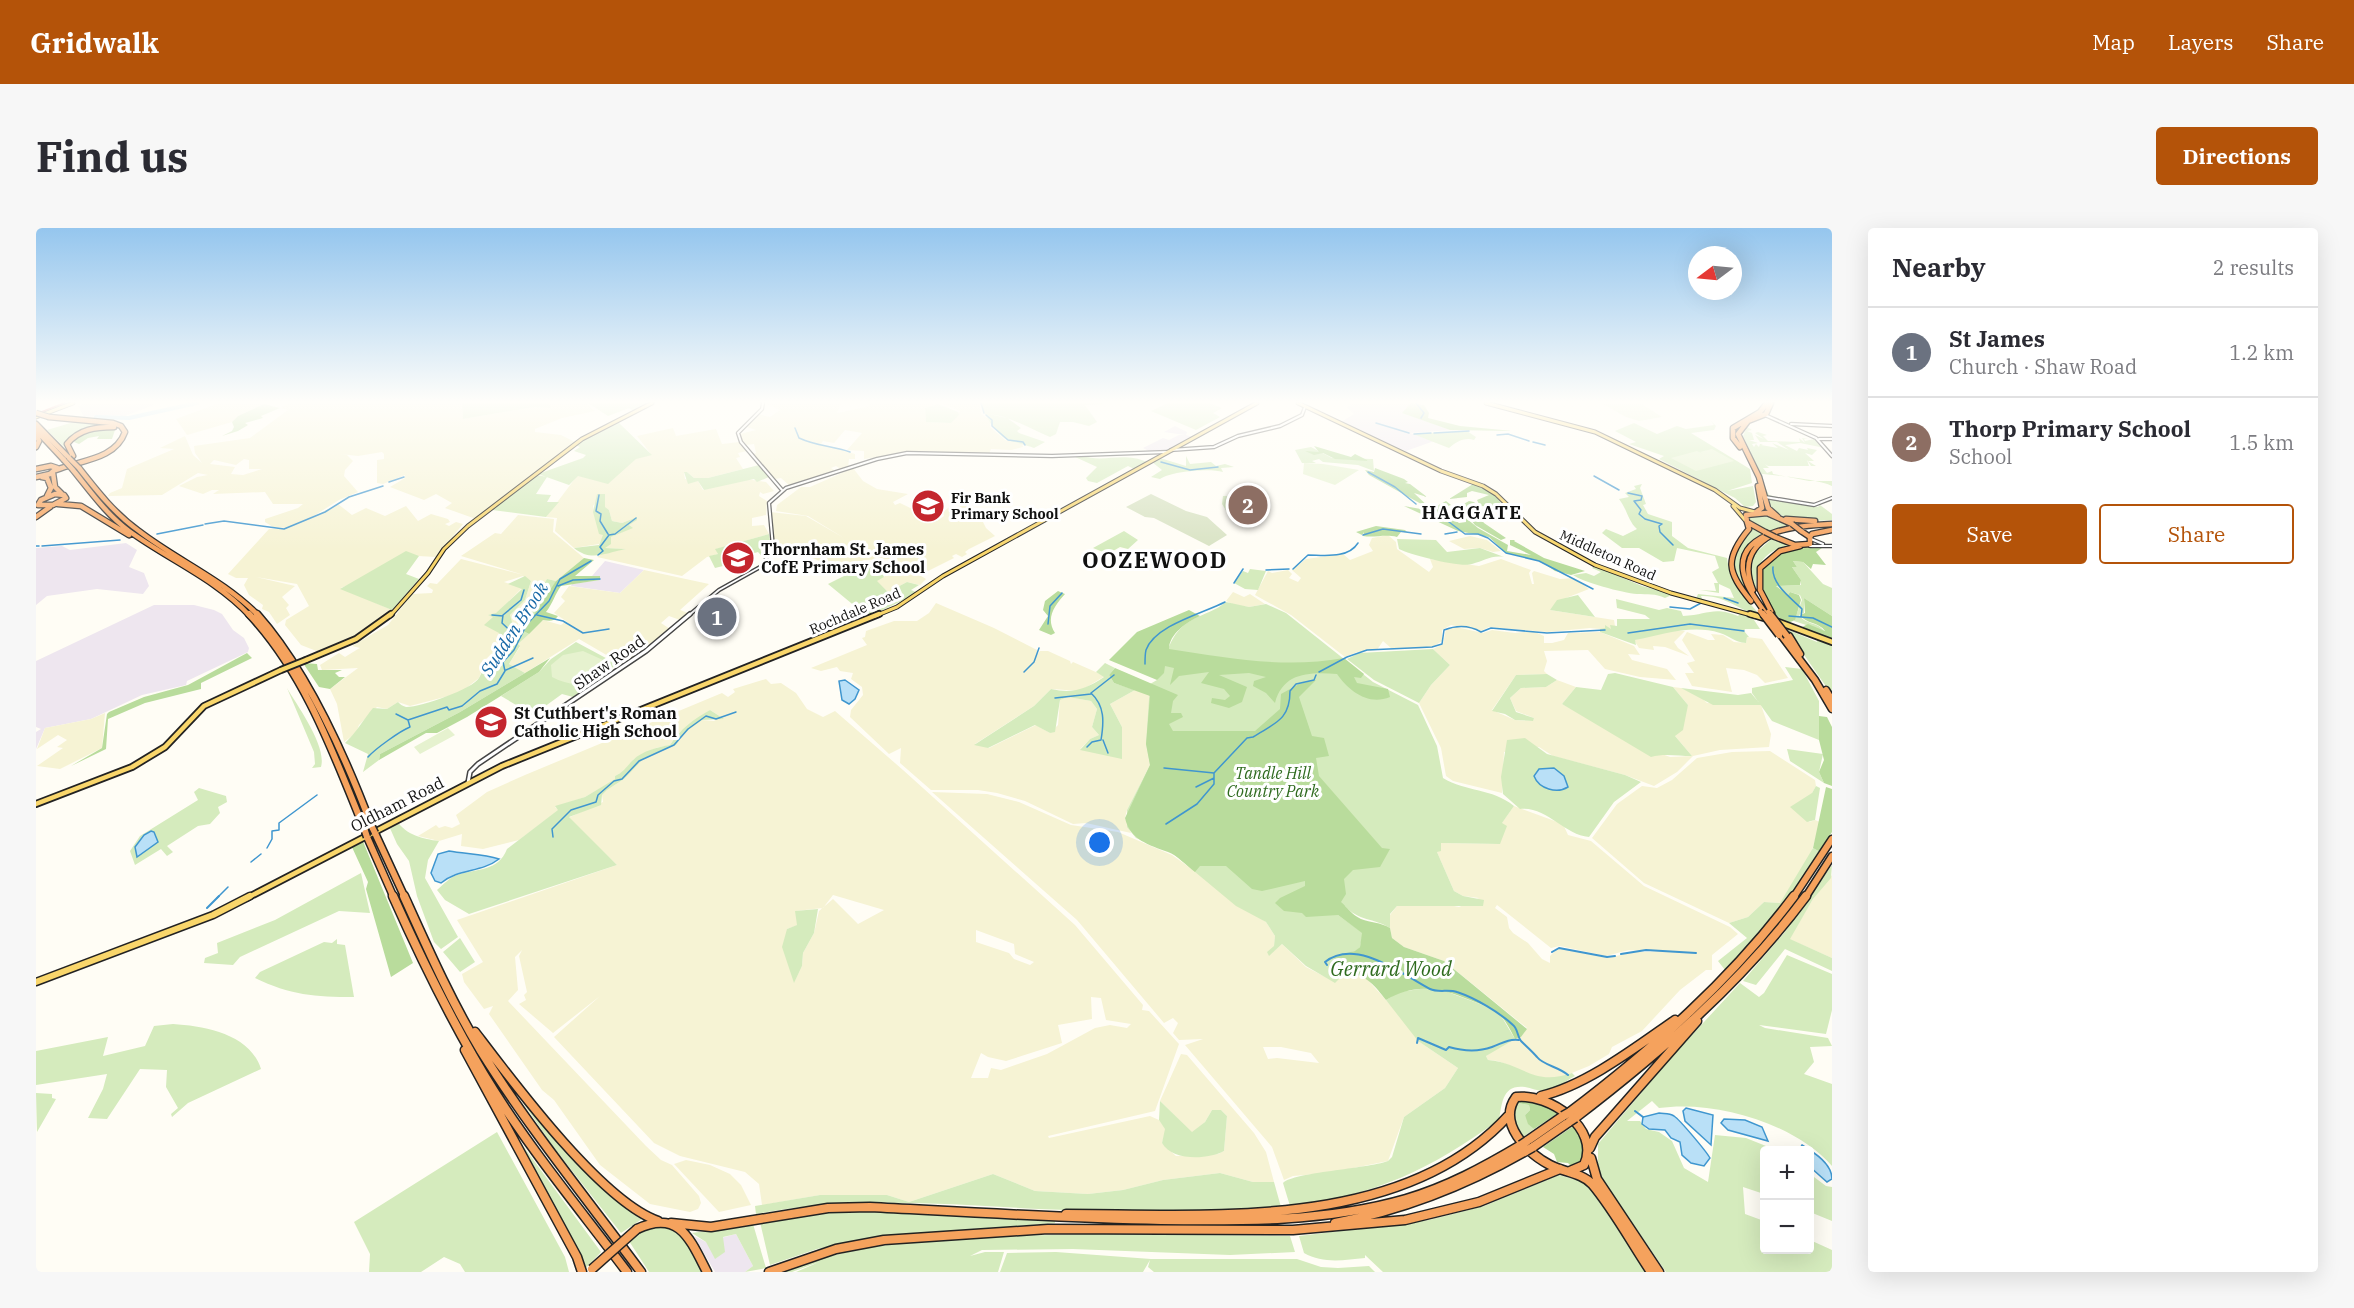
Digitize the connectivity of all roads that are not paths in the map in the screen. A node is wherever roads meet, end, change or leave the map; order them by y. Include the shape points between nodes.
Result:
1 (61, 452) edge
2 (63, 452) edge
3 (68, 452) edge
4 (103, 452) edge
5 (107, 452) edge
6 (565, 452) edge
7 (750, 452) edge
8 (1154, 452) edge
9 (1168, 452) edge
10 (1401, 452) edge
11 (1639, 452) edge
12 (1742, 452) edge
13 (1746, 452) edge
14 (69, 458) junction
15 (37, 468) edge
16 (77, 468) junction
17 (54, 469) junction
18 (39, 477) edge
19 (1692, 479) junction
20 (783, 490) junction
21 (62, 494) junction
22 (1765, 497) junction
23 (44, 498) junction
24 (1832, 498) edge
25 (56, 504) junction
26 (69, 504) junction
27 (42, 508) junction
28 (1755, 512) junction
29 (36, 515) edge
30 (1779, 517) junction
31 (1746, 521) junction
32 (1831, 525) edge
33 (1810, 538) junction
34 (1832, 545) edge
35 (1801, 546) junction
36 (156, 549) junction
37 (1766, 612) junction
38 (1784, 636) junction
39 (1832, 642) edge
40 (773, 656) joint
41 (1832, 700) edge
42 (1832, 710) edge
43 (468, 783) junction
44 (36, 804) edge
45 (370, 832) junction
46 (1832, 839) edge
47 (1832, 856) edge
48 (1733, 977) junction
49 (36, 982) edge
50 (1722, 994) junction
51 (1707, 996) junction
52 (444, 1004) junction
53 (458, 1010) junction
54 (1538, 1096) junction
55 (1508, 1116) junction
56 (1569, 1117) junction
57 (1527, 1146) junction
58 (1590, 1151) junction
59 (1565, 1170) junction
60 (1047, 1216) junction
61 (658, 1221) junction
62 (671, 1223) junction
63 (1293, 1230) junction
64 (591, 1271) edge
65 (582, 1272) edge
66 (627, 1272) edge
67 (641, 1272) edge
68 (707, 1272) edge
69 (769, 1272) edge
70 (1651, 1272) edge
71 (1659, 1272) edge

1 - 14 highway
2 - 14 highway
3 - 14 highway
4 - 17 highway
5 - 17 highway, bridge
6 - 44 main road, bridge via 468,526 444,549 390,617 356,639 204,706 165,747 132,767
7 - 20 street
8 - 20 street via 1005,456 920,452 877,459
9 - 40 main road, Rochdale Road via 943,576 897,607
10 - 39 main road, Middleton Road via 1483,486 1532,530 1631,580 1795,627
11 - 19 main road
12 - 28 highway via 1756,477 1762,506
13 - 22 highway
14 - 16 highway, bridge
14 - 16 highway, bridge
15 - 17 highway
16 - 36 highway via 114,518
16 - 45 highway via 124,519 146,537 224,584 275,634 318,704
17 - 18 highway
17 - 21 highway via 55,487
18 - 23 highway via 47,478 51,488
19 - 28 main road via 1740,508
19 - 31 main road via 1722,496
20 - 43 street, Shaw Road via 768,506 773,548 757,570 725,586 646,651 476,766
21 - 23 highway
21 - 25 highway via 66,498
22 - 24 street via 1816,505
22 - 30 highway via 1768,508
23 - 27 highway via 39,501
25 - 26 highway
25 - 27 highway
26 - 27 highway
26 - 36 highway via 87,509
27 - 29 highway
28 - 30 highway
28 - 31 highway via 1747,514
30 - 32 highway
30 - 33 highway, bridge
31 - 35 highway, bridge
31 - 37 highway via 1749,529 1732,551 1731,567 1736,582
32 - 33 highway
32 - 37 highway via 1782,532 1751,551 1749,580
33 - 34 street
33 - 35 highway via 1810,544
34 - 35 street
35 - 37 highway via 1784,548 1765,561 1758,572
36 - 45 highway via 221,589 260,624 302,687
37 - 38 highway, bridge
37 - 38 highway, bridge
38 - 41 highway
38 - 42 highway
40 - 43 main road, Oldham Road via 537,751
43 - 49 main road, Oldham Road via 213,915
45 - 52 highway
45 - 53 highway
46 - 48 highway via 1824,857
47 - 48 highway via 1801,903
48 - 50 highway
48 - 51 highway
50 - 56 highway via 1621,1083
50 - 58 highway via 1595,1137
51 - 54 highway via 1623,1057 1554,1093
51 - 56 highway
52 - 65 highway
52 - 66 highway via 528,1143
53 - 61 highway via 537,1114 634,1211
53 - 67 highway via 530,1125
54 - 55 highway via 1516,1097 1508,1107
54 - 58 highway via 1554,1104 1575,1124
55 - 59 highway via 1517,1135 1535,1154
55 - 60 highway via 1488,1138 1433,1171 1370,1197 1344,1203 1214,1216
56 - 57 highway
57 - 60 highway via 1430,1191 1351,1211 1301,1218 1215,1220
57 - 63 highway via 1478,1179 1421,1203 1381,1215
58 - 59 highway via 1585,1166
58 - 71 highway via 1596,1179
59 - 63 highway via 1458,1209 1405,1220
59 - 70 highway via 1587,1179 1596,1189
60 - 62 highway via 870,1207 828,1208 701,1227
61 - 62 highway
61 - 64 highway, bridge via 637,1229
62 - 68 highway via 686,1233
63 - 69 highway via 1014,1231 884,1240 836,1249

